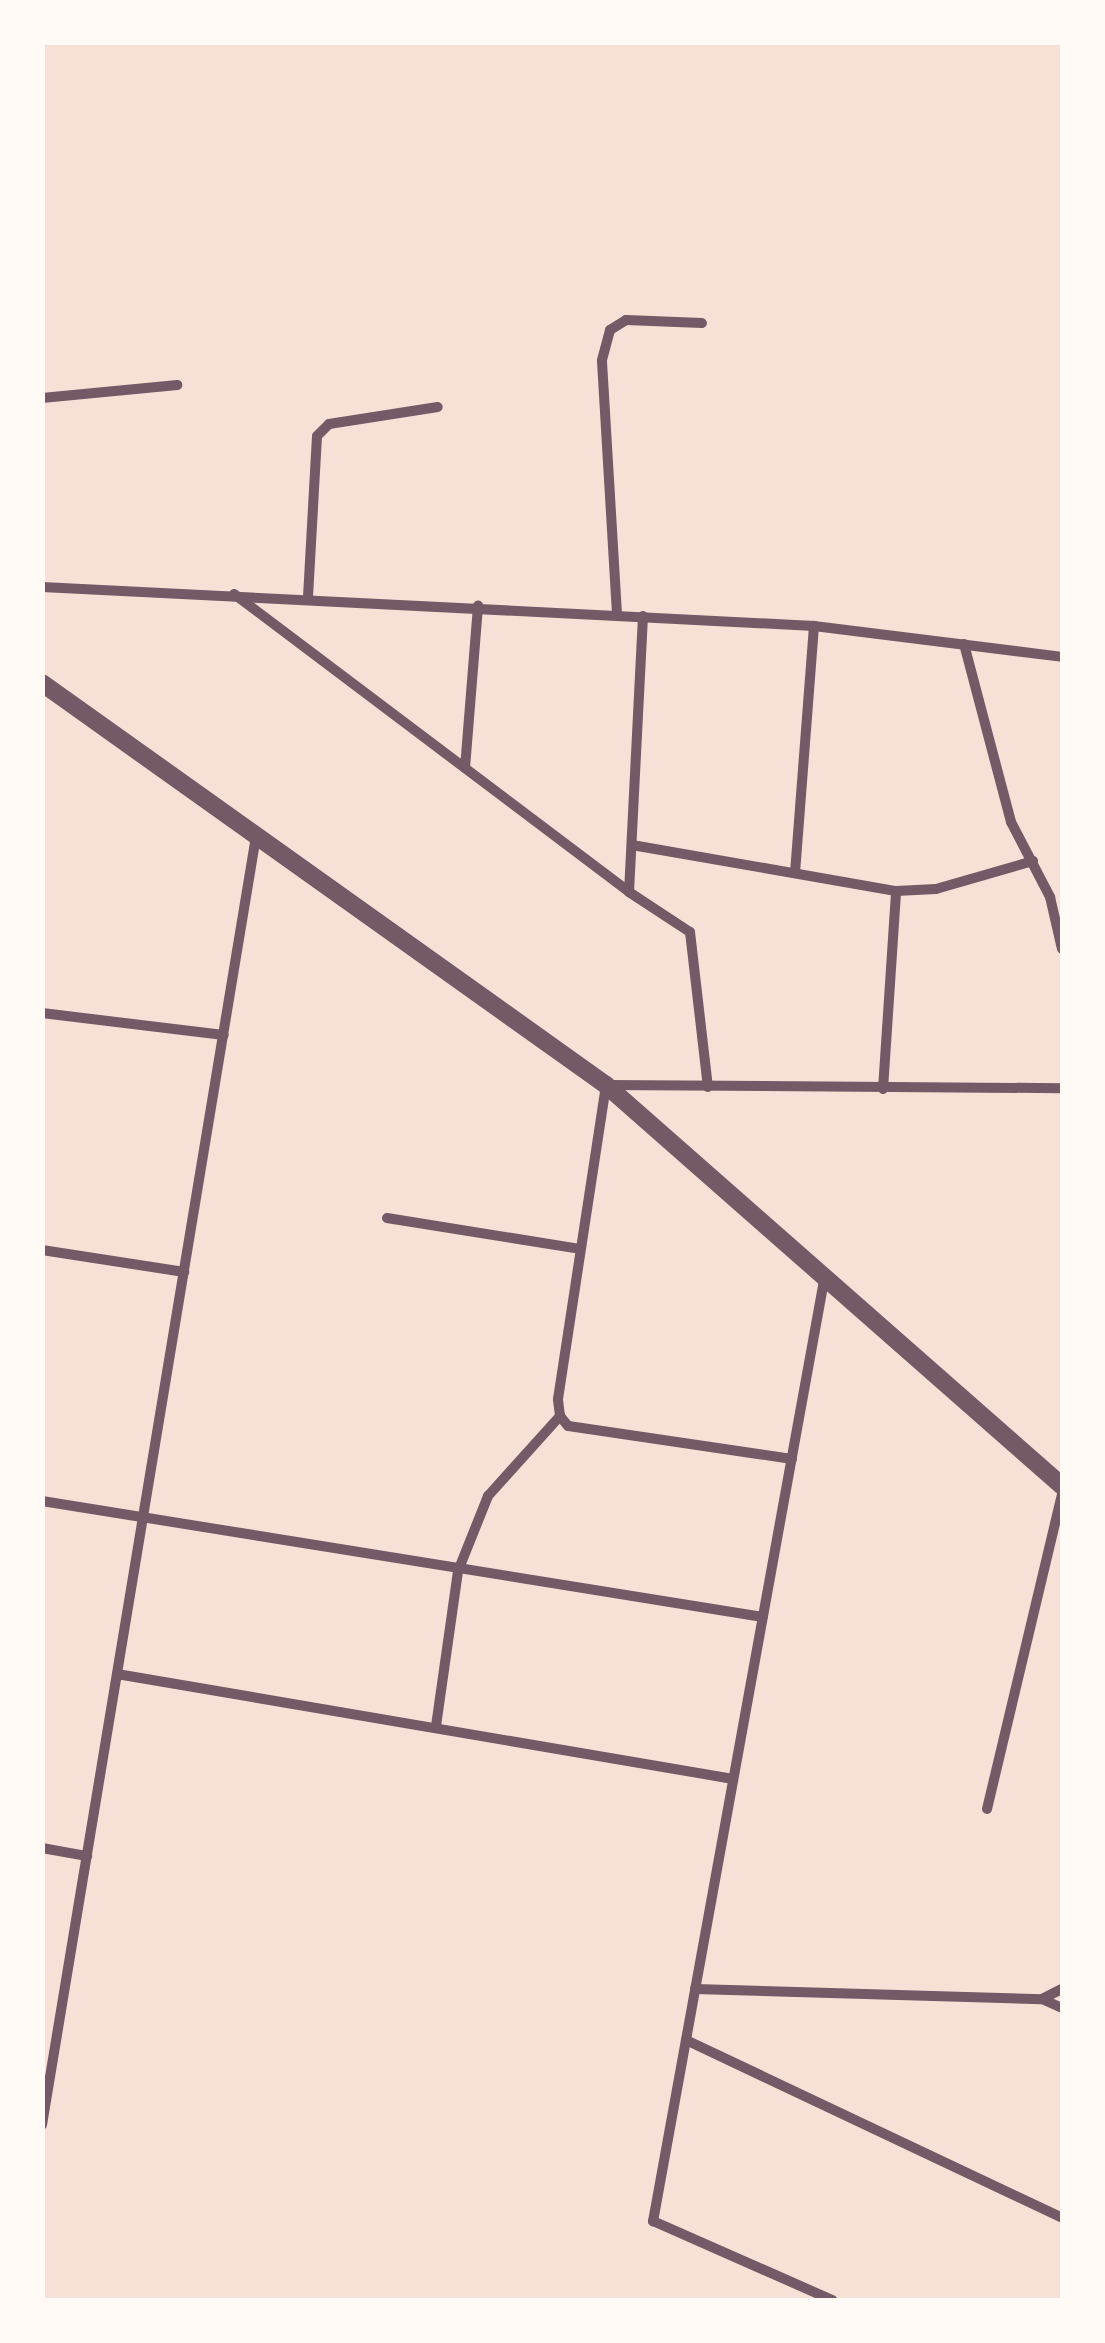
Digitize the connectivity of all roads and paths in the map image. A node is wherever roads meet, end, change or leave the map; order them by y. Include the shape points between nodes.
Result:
1 (702, 323) dead end
2 (177, 385) dead end
3 (42, 398) edge
4 (438, 407) dead end
5 (42, 587) edge
6 (233, 594) junction
7 (308, 598) junction
8 (478, 606) junction
9 (616, 614) junction
10 (643, 616) junction
11 (814, 626) junction
12 (964, 644) junction
13 (1062, 656) edge
14 (42, 682) edge
15 (465, 768) junction
16 (256, 836) junction
17 (632, 845) junction
18 (1033, 861) junction
19 (795, 873) junction
20 (896, 891) junction
21 (630, 892) junction
22 (1062, 949) edge
23 (42, 1012) edge
24 (224, 1035) junction
25 (606, 1085) junction
26 (708, 1087) junction
27 (1062, 1088) edge
28 (883, 1089) junction
29 (387, 1218) dead end
30 (580, 1249) junction
31 (42, 1250) edge
32 (184, 1272) junction
33 (825, 1274) junction
34 (560, 1416) junction
35 (792, 1459) junction
36 (1062, 1490) edge
37 (42, 1500) edge
38 (144, 1515) junction
39 (458, 1571) junction
40 (763, 1618) junction
41 (117, 1674) junction
42 (436, 1726) junction
43 (734, 1779) junction
44 (987, 1809) dead end
45 (42, 1848) edge
46 (87, 1856) junction
47 (1062, 1989) edge
48 (695, 1990) junction
49 (1042, 1999) junction
50 (1062, 2008) edge
51 (686, 2040) junction
52 (42, 2125) edge
53 (1062, 2218) edge
54 (832, 2300) edge

1 - 9 street via 626,320 610,330 602,360
2 - 3 street
4 - 7 street via 329,424 318,436
5 - 6 street
6 - 7 street
6 - 15 street
7 - 8 street
8 - 9 street
8 - 15 street
9 - 10 street
10 - 11 street
10 - 17 street
11 - 12 street
11 - 19 street
12 - 13 street
12 - 18 street via 1006,808
14 - 16 street
15 - 21 street
16 - 24 street
16 - 25 street
17 - 19 street
17 - 21 street
18 - 20 street via 936,889
18 - 22 street
19 - 20 street
20 - 28 street
21 - 26 street via 690,932
23 - 24 street
24 - 32 street
25 - 26 street
25 - 30 street
25 - 33 street
26 - 28 street
27 - 28 street
29 - 30 street
30 - 34 street
31 - 32 street
32 - 38 street
33 - 35 street
33 - 36 street
34 - 35 street via 568,1426
34 - 39 street via 488,1496
35 - 40 street
36 - 44 street
37 - 38 street
38 - 39 street
38 - 41 street
39 - 40 street
39 - 42 street
40 - 43 street
41 - 42 street
41 - 46 street
42 - 43 street
43 - 48 street
45 - 46 street
46 - 52 street
47 - 49 street
48 - 49 street
48 - 51 street
49 - 50 street
51 - 53 street
51 - 54 street via 653,2220

